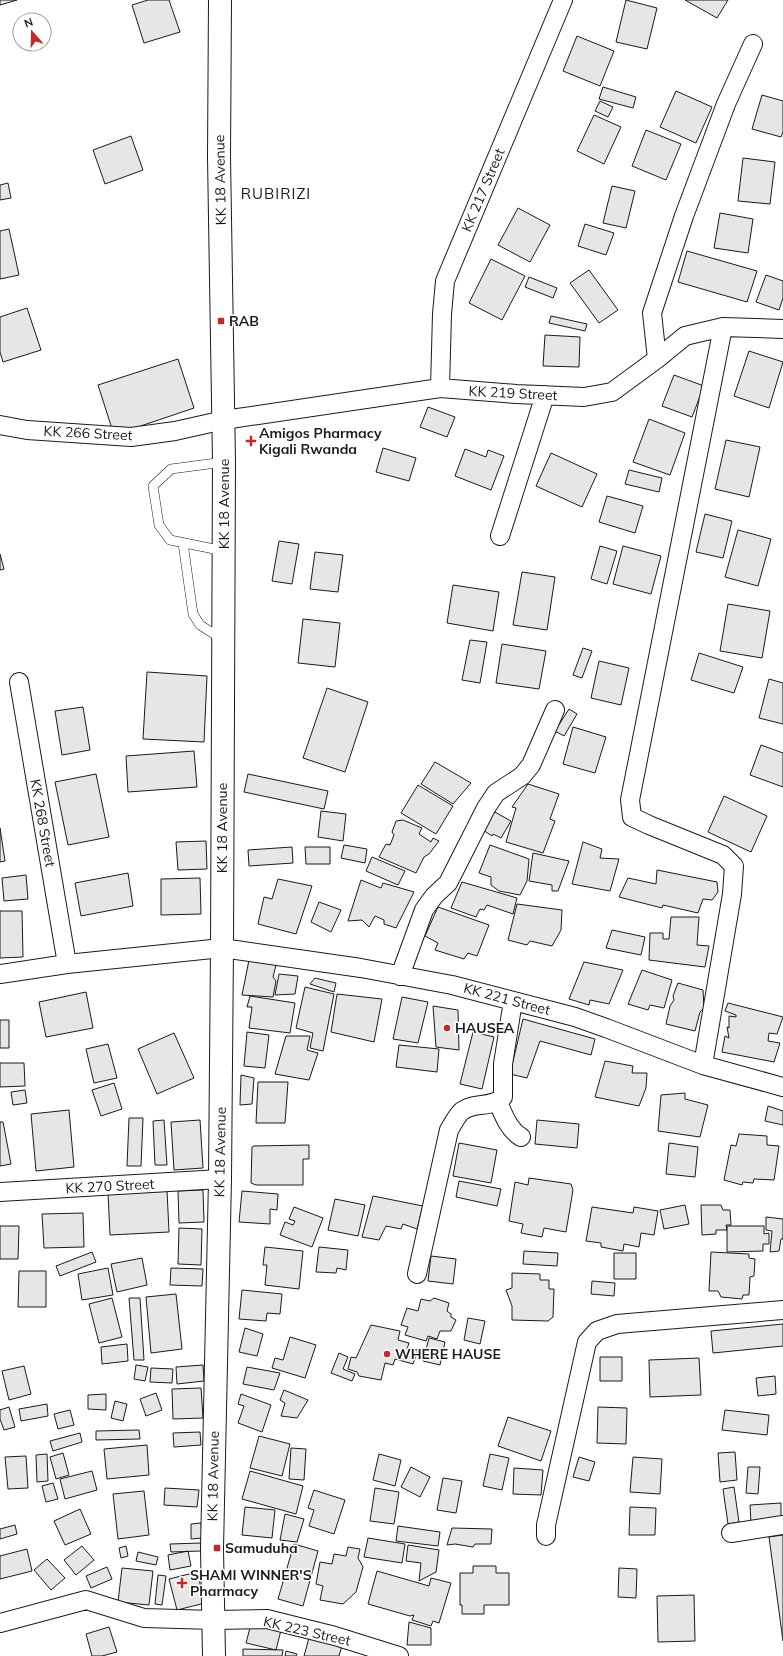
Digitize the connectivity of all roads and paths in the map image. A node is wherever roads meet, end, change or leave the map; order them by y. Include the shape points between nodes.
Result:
1 (220, 0) edge
2 (563, 0) edge
3 (753, 44) dead end
4 (723, 327) junction
5 (783, 329) edge
6 (657, 359) junction
7 (440, 388) junction
8 (545, 395) junction
9 (224, 420) junction
10 (0, 425) edge
11 (224, 462) junction
12 (500, 536) dead end
13 (183, 543) junction
14 (224, 551) junction
15 (223, 640) junction
16 (19, 682) dead end
17 (555, 710) dead end
18 (222, 948) junction
19 (67, 964) junction
20 (0, 974) edge
21 (400, 976) junction
22 (513, 1001) junction
23 (703, 1065) junction
24 (783, 1087) edge
25 (498, 1102) junction
26 (521, 1137) dead end
27 (220, 1179) junction
28 (0, 1192) edge
29 (418, 1274) dead end
30 (783, 1310) edge
31 (783, 1525) edge
32 (731, 1533) dead end
33 (546, 1536) dead end
34 (214, 1620) junction
35 (0, 1623) edge
36 (214, 1656) edge
37 (399, 1656) edge

1 - 9 main road, KK 18 Avenue via 219,157
2 - 7 street, KK 217 Street via 445,281
3 - 6 street via 726,104 684,216 652,313
4 - 5 street, KK 219 Street
4 - 6 street, KK 219 Street via 685,336
4 - 23 street via 630,800 632,817 723,855 734,866 732,894
6 - 8 street, KK 219 Street via 612,392 584,397
7 - 8 street, KK 219 Street
7 - 9 street, KK 219 Street
8 - 12 street
9 - 10 street, KK 266 Street via 175,431 131,437 27,430
9 - 11 main road, KK 18 Avenue
11 - 13 lane via 171,469 153,486 159,525 170,540
11 - 14 main road, KK 18 Avenue
13 - 14 lane
13 - 15 lane via 193,614 200,625
14 - 15 main road, KK 18 Avenue
15 - 18 main road, KK 18 Avenue
16 - 19 street, KK 268 Street
17 - 21 street via 531,765 522,776 496,793 448,883 424,910
18 - 19 street
18 - 21 street, KK 221 Street
18 - 27 main road, KK 18 Avenue
19 - 20 street
21 - 22 street, KK 221 Street via 452,985
22 - 23 street, KK 221 Street via 575,1017
22 - 25 street via 503,1064 503,1097
23 - 24 street, KK 221 Street
25 - 26 street via 504,1116
25 - 29 street via 462,1111 449,1130
27 - 28 street, KK 270 Street
27 - 34 main road, KK 18 Avenue via 212,1549
30 - 33 street via 617,1324 597,1331 587,1342 546,1525
31 - 32 street
34 - 35 street, KK 223 Street via 144,1618 86,1600
34 - 36 main road, KK 18 Avenue
34 - 37 street, KK 223 Street via 267,1619

